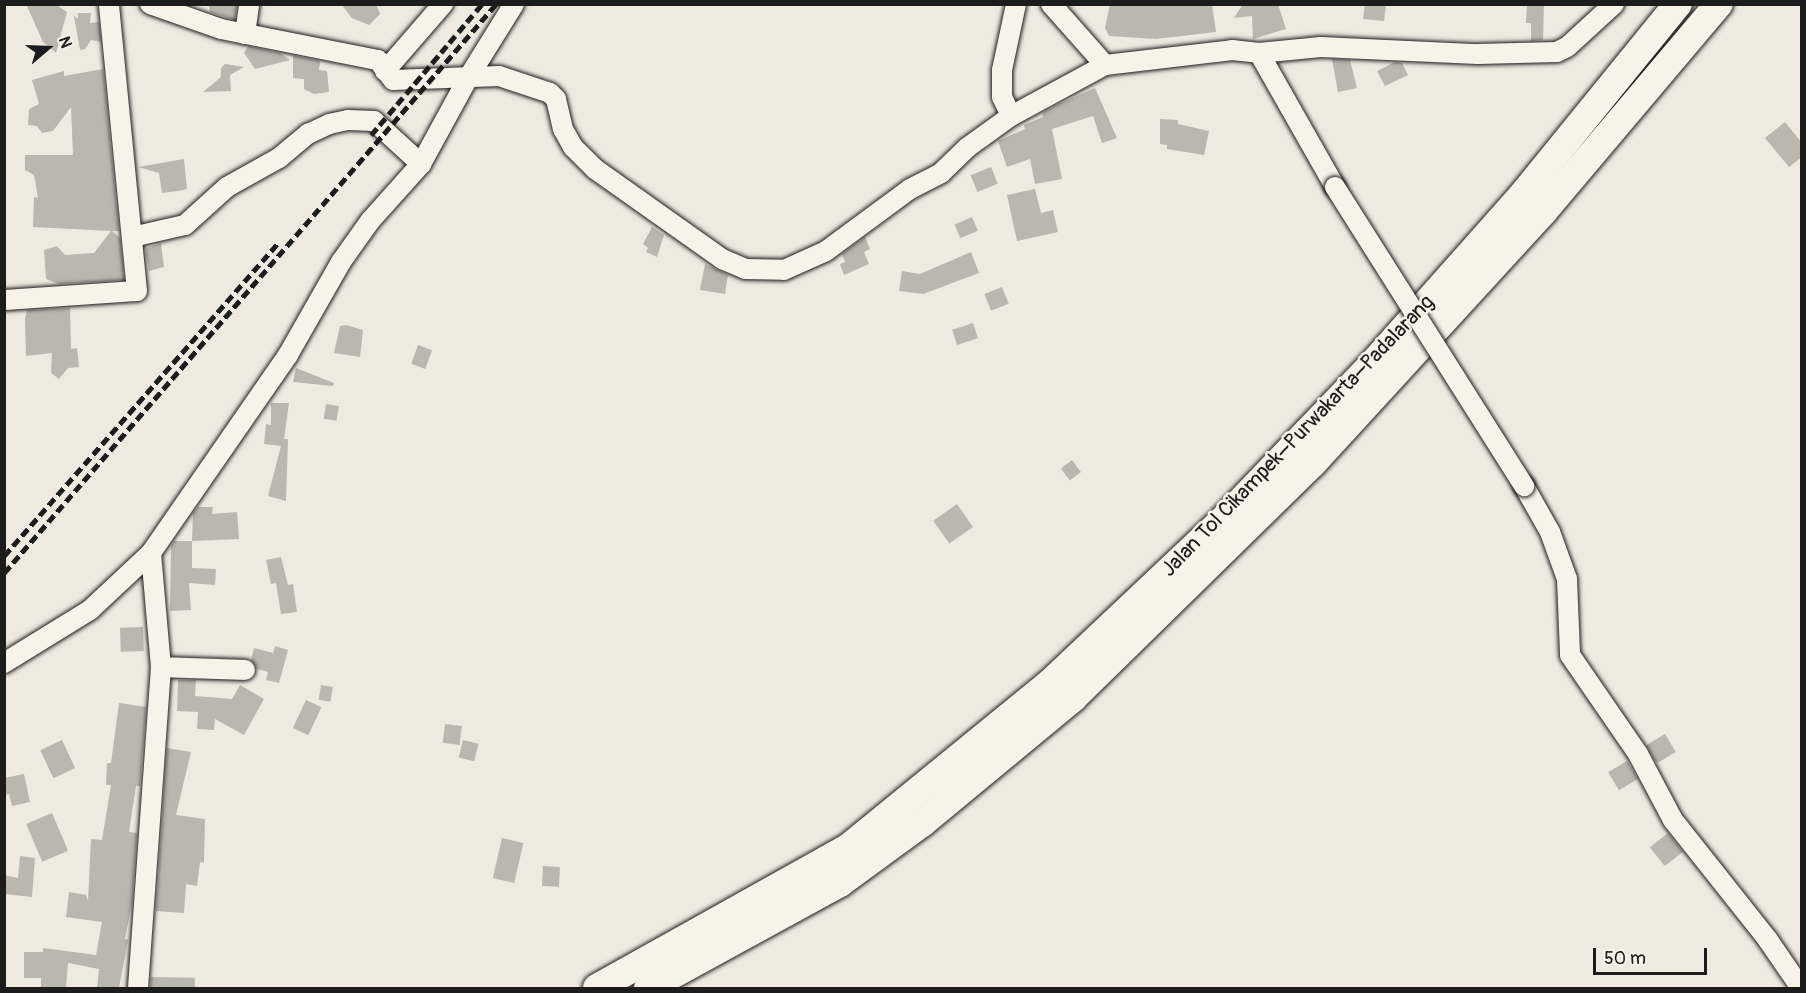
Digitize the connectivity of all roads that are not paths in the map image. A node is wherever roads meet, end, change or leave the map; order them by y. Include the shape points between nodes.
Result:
1 (109, 4) edge
2 (150, 4) edge
3 (249, 4) edge
4 (443, 4) edge
5 (514, 4) edge
6 (1016, 4) edge
7 (1051, 4) edge
8 (1614, 4) edge
9 (1719, 4) edge
10 (1673, 9) edge
11 (245, 34) junction
12 (1259, 53) junction
13 (1105, 65) junction
14 (385, 71) junction
15 (468, 78) junction
16 (1011, 116) junction
17 (421, 164) junction
18 (132, 237) junction
19 (4, 300) edge
20 (151, 553) junction
21 (4, 663) edge
22 (161, 667) junction
23 (245, 670) dead end
24 (138, 988) edge
25 (597, 988) edge
26 (648, 988) edge
27 (1801, 988) edge

1 - 18 street
2 - 11 street
3 - 11 street
4 - 14 street
5 - 15 street
6 - 16 street via 1002,70 1002,97
7 - 13 street
8 - 12 street via 1568,47 1557,52 1478,54 1321,47
9 - 26 highway, Jalan Tol Cikampek–Purwakarta–Padalarang via 1543,212 1313,463 1072,698 922,823 840,883
10 - 25 highway, Jalan Tol Cikampek–Purwakarta–Padalarang via 1525,192 1376,360 1218,525 1049,684 849,847
11 - 14 street via 350,52 378,60
12 - 13 street via 1232,50
12 - 27 street, bridge via 1335,187 1550,532 1567,579 1570,655 1638,754 1673,820
13 - 16 street
14 - 15 street via 393,80
15 - 16 street via 499,76 550,93 556,99 563,129 573,147 595,169 722,259 745,269 784,270 826,251 910,189 941,172
15 - 17 street
17 - 18 street via 374,121 329,124 227,187 185,225
17 - 20 street via 370,221 341,262 288,355
18 - 19 street via 137,291
20 - 21 street via 90,610
20 - 22 street
22 - 23 street
22 - 24 street

